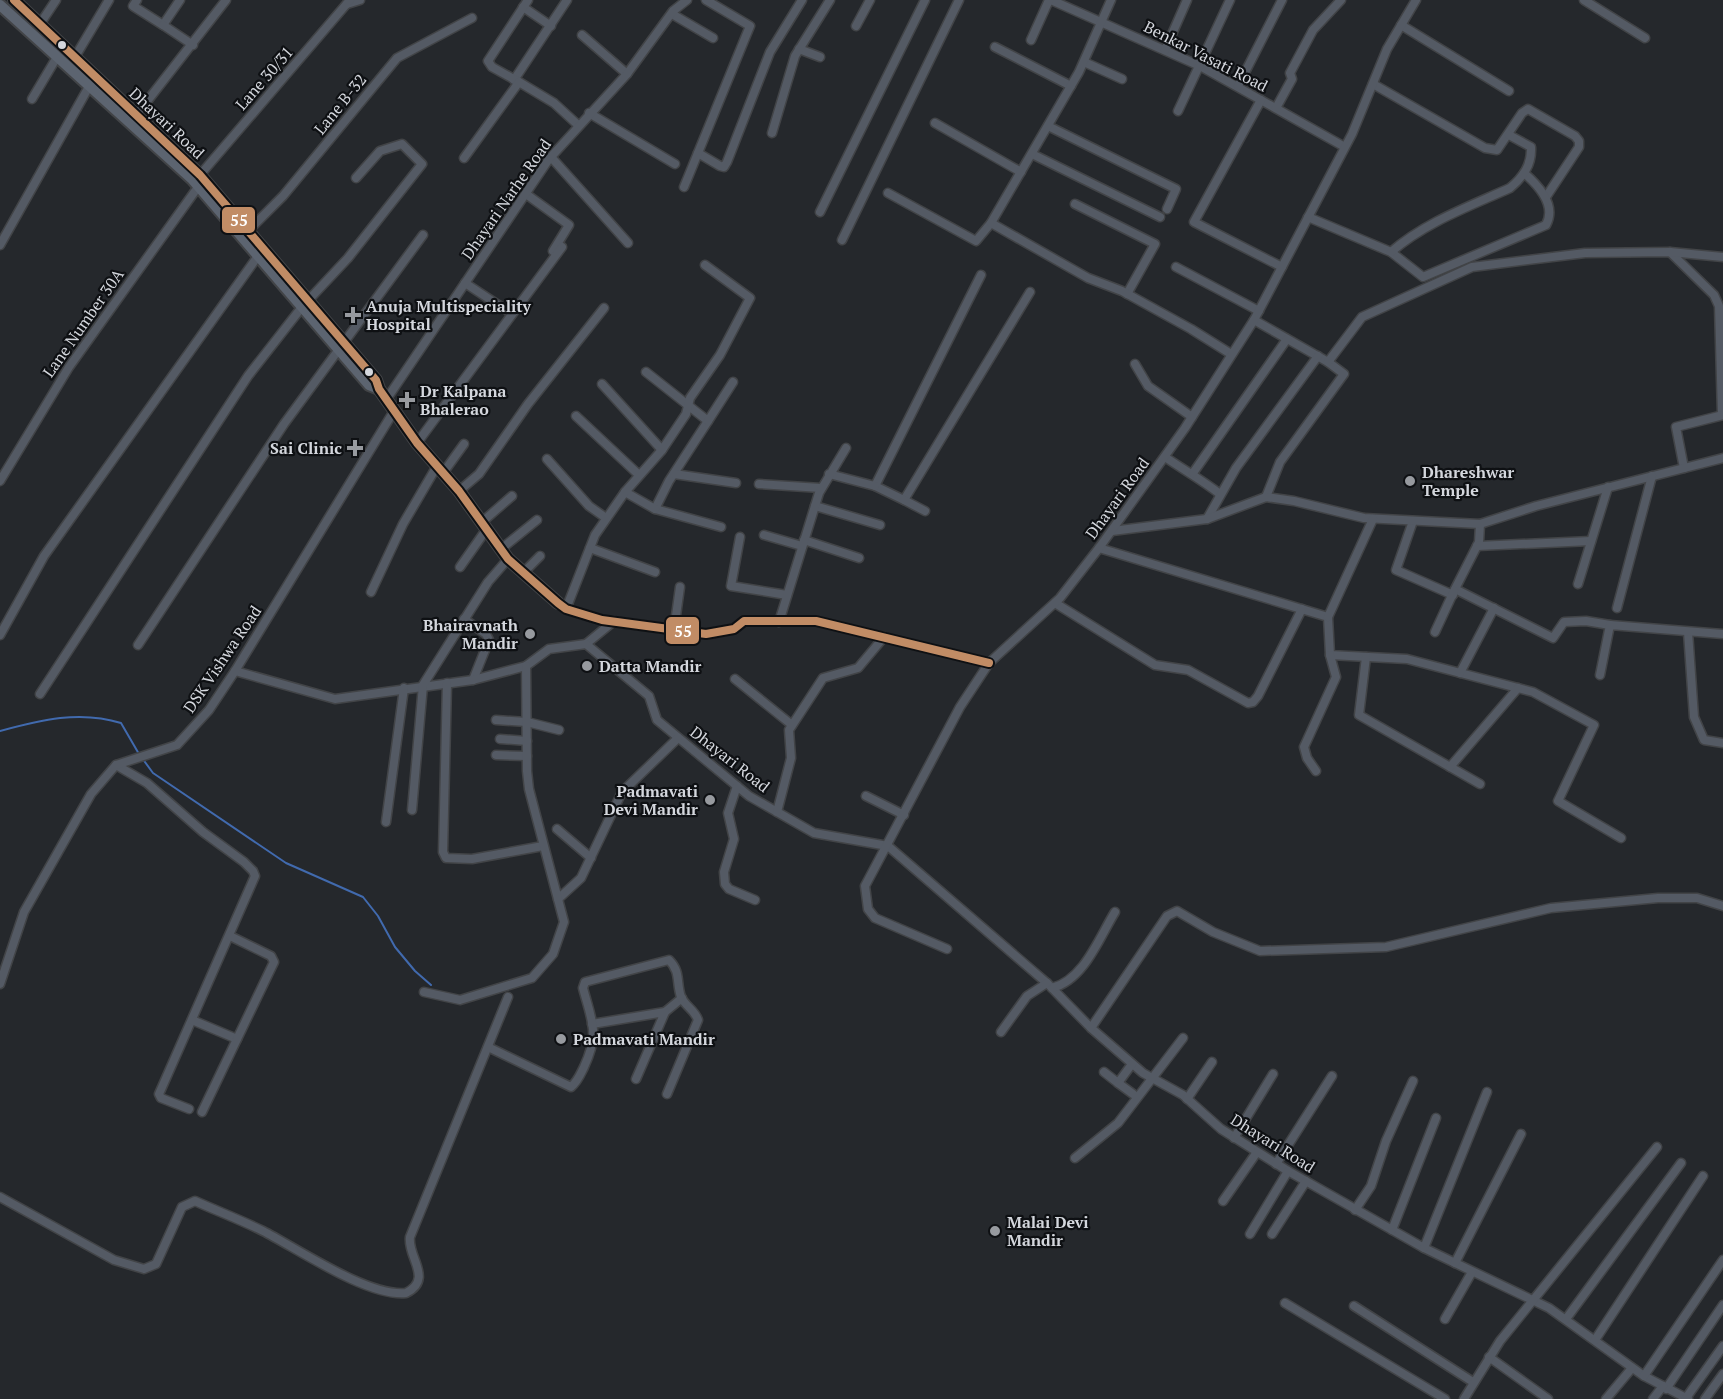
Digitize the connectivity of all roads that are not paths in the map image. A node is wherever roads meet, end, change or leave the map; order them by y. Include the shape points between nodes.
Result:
1 (14, 0) edge
2 (56, 0) edge
3 (109, 0) edge
4 (137, 0) edge
5 (180, 0) edge
6 (226, 0) edge
7 (360, 0) edge
8 (567, 0) edge
9 (687, 0) edge
10 (706, 0) edge
11 (802, 0) edge
12 (830, 0) edge
13 (870, 0) edge
14 (925, 0) edge
15 (959, 0) edge
16 (1050, 0) edge
17 (1111, 0) edge
18 (1187, 0) edge
19 (1230, 0) edge
20 (1282, 0) edge
21 (1341, 0) edge
22 (1416, 0) edge
23 (1584, 0) edge
24 (349, 2) edge
25 (525, 4) edge
26 (0, 5) edge
27 (672, 14) junction
28 (472, 18) dead end
29 (1102, 22) junction
30 (40, 24) junction
31 (163, 25) junction
32 (1401, 25) junction
33 (551, 26) junction
34 (856, 26) dead end
35 (582, 35) dead end
36 (713, 38) dead end
37 (1645, 38) dead end
38 (1031, 40) dead end
39 (193, 45) junction
40 (995, 47) dead end
41 (800, 49) junction
42 (1165, 50) junction
43 (57, 57) junction
44 (75, 57) junction
45 (820, 57) dead end
46 (1084, 62) junction
47 (1200, 66) junction
48 (627, 74) junction
49 (1122, 79) dead end
50 (92, 81) junction
51 (516, 81) junction
52 (1373, 84) junction
53 (1071, 86) junction
54 (1238, 86) junction
55 (1509, 91) dead end
56 (32, 99) dead end
57 (1261, 100) junction
58 (1276, 108) junction
59 (1178, 111) dead end
60 (589, 113) junction
61 (133, 119) junction
62 (935, 123) dead end
63 (578, 125) junction
64 (1048, 126) junction
65 (772, 133) dead end
66 (1509, 135) junction
67 (1343, 146) junction
68 (698, 153) junction
69 (1032, 154) junction
70 (551, 157) junction
71 (464, 158) dead end
72 (675, 164) dead end
73 (1022, 172) junction
74 (1524, 173) junction
75 (356, 178) dead end
76 (199, 181) junction
77 (684, 187) dead end
78 (888, 193) dead end
79 (526, 194) junction
80 (1545, 197) junction
81 (1075, 204) dead end
82 (1167, 209) dead end
83 (820, 212) dead end
84 (1160, 217) dead end
85 (1308, 217) junction
86 (991, 223) junction
87 (248, 231) junction
88 (423, 235) dead end
89 (842, 240) dead end
90 (628, 243) dead end
91 (0, 245) edge
92 (562, 247) dead end
93 (1391, 252) junction
94 (1670, 252) junction
95 (258, 256) junction
96 (1723, 257) edge
97 (705, 265) dead end
98 (1176, 267) dead end
99 (1282, 267) junction
100 (981, 275) dead end
101 (465, 283) junction
102 (1030, 292) dead end
103 (1127, 294) junction
104 (305, 304) junction
105 (604, 308) dead end
106 (1259, 311) junction
107 (1254, 320) junction
108 (1287, 339) junction
109 (341, 346) junction
110 (1231, 354) junction
111 (1318, 356) junction
112 (1328, 362) junction
113 (1136, 364) dead end
114 (646, 372) dead end
115 (733, 382) dead end
116 (602, 384) dead end
117 (386, 400) junction
118 (687, 404) junction
119 (394, 411) junction
120 (1723, 415) edge
121 (576, 416) dead end
122 (1192, 417) junction
123 (708, 421) junction
124 (417, 443) junction
125 (464, 444) dead end
126 (846, 448) dead end
127 (662, 450) junction
128 (1165, 458) junction
129 (1723, 458) edge
130 (547, 459) dead end
131 (1684, 468) junction
132 (440, 469) junction
133 (1193, 473) junction
134 (674, 474) junction
135 (829, 474) junction
136 (639, 475) junction
137 (1652, 476) junction
138 (0, 481) edge
139 (736, 483) dead end
140 (759, 484) dead end
141 (874, 486) junction
142 (1608, 487) junction
143 (821, 488) junction
144 (459, 491) junction
145 (625, 492) junction
146 (1220, 494) junction
147 (512, 496) dead end
148 (1266, 497) junction
149 (904, 500) junction
150 (815, 506) junction
151 (655, 509) junction
152 (925, 511) dead end
153 (606, 518) junction
154 (1207, 519) junction
155 (1372, 519) junction
156 (537, 520) dead end
157 (1413, 521) junction
158 (1479, 524) junction
159 (880, 525) dead end
160 (484, 526) junction
161 (721, 526) dead end
162 (1112, 531) junction
163 (764, 535) dead end
164 (740, 537) dead end
165 (1592, 541) junction
166 (803, 543) junction
167 (1477, 546) junction
168 (590, 548) junction
169 (1099, 548) junction
170 (501, 549) junction
171 (540, 556) dead end
172 (859, 558) dead end
173 (508, 559) junction
174 (460, 567) dead end
175 (655, 572) dead end
176 (523, 573) junction
177 (1578, 584) dead end
178 (680, 586) dead end
179 (371, 592) dead end
180 (1454, 592) junction
181 (786, 595) junction
182 (1055, 603) junction
183 (562, 606) junction
184 (1494, 608) junction
185 (1617, 608) dead end
186 (1302, 609) junction
187 (1328, 617) junction
188 (464, 619) junction
189 (614, 621) junction
190 (779, 622) junction
191 (1610, 625) junction
192 (674, 630) junction
193 (1435, 632) dead end
194 (1688, 632) junction
195 (1723, 634) edge
196 (0, 635) edge
197 (884, 637) junction
198 (586, 644) junction
199 (138, 645) dead end
200 (1330, 656) junction
201 (1366, 657) junction
202 (989, 663) junction
203 (526, 666) junction
204 (236, 671) junction
205 (1460, 673) junction
206 (1600, 675) dead end
207 (735, 679) dead end
208 (473, 680) junction
209 (447, 683) junction
210 (423, 686) junction
211 (404, 688) junction
212 (1518, 688) junction
213 (40, 694) dead end
214 (496, 720) dead end
215 (527, 722) junction
216 (792, 725) junction
217 (559, 730) dead end
218 (678, 738) junction
219 (500, 740) dead end
220 (527, 741) junction
221 (1723, 743) edge
222 (496, 756) dead end
223 (527, 756) junction
224 (116, 765) junction
225 (1450, 768) junction
226 (1316, 771) dead end
227 (1480, 784) dead end
228 (737, 786) junction
229 (866, 796) dead end
230 (412, 810) dead end
231 (777, 812) junction
232 (904, 815) junction
233 (386, 822) dead end
234 (556, 829) dead end
235 (1621, 838) dead end
236 (543, 846) junction
237 (888, 846) junction
238 (591, 858) junction
239 (558, 899) junction
240 (755, 900) dead end
241 (1723, 906) edge
242 (1115, 912) dead end
243 (230, 936) junction
244 (947, 949) dead end
245 (0, 984) edge
246 (1049, 986) junction
247 (424, 992) dead end
248 (508, 997) dead end
249 (682, 998) junction
250 (665, 1012) junction
251 (192, 1020) junction
252 (592, 1024) junction
253 (1091, 1028) junction
254 (1001, 1032) dead end
255 (1183, 1038) dead end
256 (237, 1040) junction
257 (488, 1047) junction
258 (1212, 1062) dead end
259 (1132, 1064) junction
260 (1104, 1072) dead end
261 (1273, 1074) dead end
262 (1332, 1076) dead end
263 (1152, 1078) junction
264 (636, 1079) dead end
265 (1413, 1081) dead end
266 (1118, 1083) junction
267 (1486, 1092) dead end
268 (668, 1094) dead end
269 (1133, 1094) dead end
270 (1187, 1099) junction
271 (189, 1109) dead end
272 (202, 1112) dead end
273 (1436, 1118) dead end
274 (1521, 1134) dead end
275 (1234, 1138) junction
276 (1657, 1147) dead end
277 (1257, 1152) junction
278 (1075, 1158) dead end
279 (1682, 1163) dead end
280 (1276, 1164) junction
281 (1288, 1171) junction
282 (1703, 1176) dead end
283 (1306, 1181) junction
284 (0, 1197) edge
285 (1223, 1201) dead end
286 (1355, 1210) junction
287 (1392, 1230) junction
288 (1250, 1234) dead end
289 (1272, 1234) dead end
290 (1424, 1248) junction
291 (1723, 1260) edge
292 (1455, 1263) junction
293 (1472, 1272) junction
294 (1532, 1300) junction
295 (1284, 1303) dead end
296 (1723, 1305) edge
297 (1354, 1306) dead end
298 (1445, 1319) dead end
299 (1566, 1319) junction
300 (1594, 1340) junction
301 (1723, 1346) edge
302 (1489, 1357) junction
303 (1632, 1368) junction
304 (1723, 1374) edge
305 (1644, 1376) junction
306 (1473, 1382) junction
307 (1665, 1387) junction
308 (1687, 1398) edge
309 (1445, 1399) edge
310 (1464, 1399) edge
311 (1548, 1399) edge
312 (1606, 1399) edge
313 (1653, 1399) edge
314 (1705, 1399) edge

1 - 30 main road, Dhayari Road
2 - 30 street
3 - 44 street
4 - 31 street via 133,6
5 - 31 street
6 - 39 street
7 - 24 street
8 - 33 street
9 - 27 street, Dhayari Narhe Road
10 - 68 street via 750,26
11 - 68 street via 770,52 727,162 720,166
12 - 41 street
13 - 34 street
14 - 83 street
15 - 89 street
16 - 29 street, Benkar Vasati Road
16 - 38 street
17 - 29 street
18 - 42 street
19 - 47 street
20 - 54 street
21 - 58 street via 1313,30
22 - 32 street, Dhayari Road
23 - 37 street
24 - 76 street, Lane 30/31
25 - 33 street
25 - 51 street via 488,61
26 - 43 main road, Dhayari Road
27 - 36 street
27 - 48 street, Dhayari Narhe Road
28 - 87 street, Lane B-32 via 397,58 283,196
29 - 42 street, Benkar Vasati Road
29 - 46 street
30 - 44 main road, Dhayari Road
31 - 39 street
32 - 52 street, Dhayari Road
32 - 55 street
33 - 51 street
35 - 48 street
39 - 61 street
40 - 53 street
41 - 45 street
41 - 65 street
42 - 47 street, Benkar Vasati Road
43 - 50 main road, Dhayari Road
43 - 56 street
44 - 50 main road, Dhayari Road
46 - 49 street
46 - 53 street
47 - 54 street, Benkar Vasati Road
47 - 59 street
48 - 60 street, Dhayari Narhe Road
50 - 61 main road, Dhayari Road
50 - 91 street
51 - 63 street via 554,103
51 - 71 street
52 - 66 street via 1485,148 1497,150
52 - 67 street, Dhayari Road
53 - 64 street
54 - 57 street, Benkar Vasati Road
57 - 58 street, Benkar Vasati Road
57 - 99 street via 1194,222
58 - 67 street, Benkar Vasati Road
60 - 63 street, Dhayari Narhe Road
60 - 72 street
61 - 76 main road, Dhayari Road
62 - 73 street
63 - 70 street, Dhayari Narhe Road
64 - 69 street
64 - 82 street via 1176,189
66 - 74 street via 1531,147 1532,157
66 - 80 street via 1528,109 1579,141 1579,147
67 - 85 street, Dhayari Road
68 - 77 street
69 - 73 street
69 - 84 street
70 - 79 street, Dhayari Narhe Road
70 - 90 street
73 - 86 street
74 - 80 street via 1540,186
74 - 93 street via 1510,188 1440,219
75 - 104 street via 380,151 402,144 422,164 348,258
76 - 87 main road, Dhayari Road
76 - 95 main road, Dhayari Road
76 - 138 street, Lane Number 30A via 69,367
78 - 86 street via 969,239 976,241
79 - 101 street, Dhayari Narhe Road
79 - 101 street via 567,222 569,228 508,311
80 - 93 street via 1549,220 1546,225 1423,277
81 - 103 street via 1155,244
85 - 93 street
85 - 99 street, Dhayari Road
86 - 103 street via 1088,278
87 - 104 main road, Dhayari Road
88 - 109 street
92 - 124 street
94 - 96 street
94 - 112 street via 1585,253 1472,267 1362,317
94 - 120 street via 1714,295 1719,306
95 - 104 main road, Dhayari Road
95 - 196 street via 44,556
97 - 118 street via 750,298 720,355
98 - 106 street
99 - 106 street, Dhayari Road
100 - 141 street
101 - 117 street, Dhayari Narhe Road
102 - 149 street
103 - 110 street
104 - 109 main road, Dhayari Road
104 - 213 street via 248,376
105 - 144 street via 478,474
106 - 107 street, Dhayari Road
107 - 108 street
107 - 110 street, Dhayari Road
108 - 111 street
108 - 133 street
109 - 117 main road, Dhayari Road via 369,385 379,389
109 - 199 street via 284,424
110 - 122 street, Dhayari Road
111 - 112 street
111 - 146 street
112 - 148 street via 1344,374 1280,462
113 - 122 street via 1148,386
114 - 118 street
115 - 123 street
116 - 127 street
117 - 119 main road, Dhayari Road
118 - 123 street
118 - 127 street via 686,414
119 - 124 main road, Dhayari Road
119 - 204 street, DSK Vishwa Road
120 - 131 street via 1676,427
121 - 136 street
122 - 128 street, Dhayari Road
123 - 134 street
124 - 132 main road, Dhayari Road
125 - 132 street
126 - 135 street
127 - 136 street
128 - 133 street
128 - 162 street, Dhayari Road
129 - 131 street
130 - 153 street via 589,506
131 - 137 street
132 - 144 main road, Dhayari Road
132 - 179 street via 403,524
133 - 146 street
134 - 139 street
134 - 151 street
135 - 141 street
135 - 143 street
136 - 145 street
137 - 142 street
137 - 185 street
140 - 143 street
141 - 149 street
142 - 158 street
142 - 165 street
143 - 150 street
144 - 160 main road, Dhayari Road
145 - 151 street
145 - 153 street
146 - 154 street
147 - 160 street
148 - 154 street
148 - 155 street
149 - 152 street
150 - 159 street
150 - 166 street
151 - 161 street
153 - 168 street
154 - 162 street
155 - 157 street
155 - 187 street
156 - 170 street
157 - 158 street
157 - 180 street via 1396,570
158 - 167 street
160 - 170 main road, Dhayari Road
160 - 174 street
162 - 169 street, Dhayari Road
163 - 166 street
164 - 181 street via 731,586
165 - 167 street
165 - 177 street
166 - 172 street
166 - 181 street
167 - 180 street
168 - 175 street
168 - 183 street
169 - 182 street, Dhayari Road
169 - 186 street
170 - 173 main road, Dhayari Road
171 - 176 street
173 - 176 main road, Dhayari Road
173 - 188 street
176 - 183 main road, Dhayari Road
178 - 192 street
180 - 184 street
180 - 193 street
181 - 190 street
182 - 186 street via 1155,664 1188,670 1248,703 1258,696
182 - 202 street, Dhayari Road
183 - 189 street
184 - 191 street via 1553,638 1564,622
184 - 205 street
186 - 187 street
187 - 200 street
188 - 208 street via 489,640
188 - 210 street
189 - 192 street
189 - 198 street
190 - 192 street via 744,621 734,629 705,634
190 - 197 street via 816,621
191 - 194 street
191 - 206 street
194 - 195 street
194 - 221 street via 1694,717 1704,740
197 - 202 street
197 - 216 street via 858,668 823,678
198 - 203 street via 549,649
198 - 218 street, Dhayari Road via 649,696 657,720
200 - 201 street
200 - 226 street via 1336,677 1304,747
201 - 205 street via 1407,659
201 - 225 street via 1359,716
202 - 232 street, Dhayari Road via 960,707
203 - 208 street
203 - 215 street
204 - 211 street via 335,699
204 - 224 street, DSK Vishwa Road via 177,745
205 - 212 street
207 - 216 street
208 - 209 street
209 - 210 street
209 - 236 street via 443,852 446,858 472,859
210 - 211 street
210 - 230 street
211 - 233 street
212 - 225 street
212 - 235 street via 1533,692 1593,725 1558,801
214 - 215 street
215 - 217 street
215 - 220 street
216 - 231 street via 788,737 791,758
218 - 228 street, Dhayari Road
218 - 238 street via 622,792
219 - 220 street
220 - 223 street
222 - 223 street
223 - 236 street via 529,789
224 - 243 street via 147,783 253,871 254,881
224 - 245 street via 91,794 36,888
225 - 227 street
228 - 231 street, Dhayari Road
228 - 240 street via 728,813 734,839 724,878 729,889
229 - 232 street
231 - 237 street, Dhayari Road via 814,833
232 - 237 street, Dhayari Road
234 - 238 street
236 - 239 street
237 - 244 street via 866,886 868,909 875,918
237 - 246 street, Dhayari Road
238 - 239 street via 581,878
239 - 247 street via 564,922 553,954 532,978 460,1000
241 - 253 street via 1697,898 1658,898 1551,908 1386,947 1260,951 1213,932 1182,912 1171,912
242 - 246 street via 1079,971 1062,986
243 - 251 street
243 - 256 street via 274,960
246 - 253 street, Dhayari Road
246 - 254 street via 1027,996
248 - 257 street
249 - 250 street
249 - 252 street via 678,972 669,960 588,980 583,988
249 - 268 street via 698,1020
250 - 252 street
250 - 264 street
251 - 256 street
251 - 271 street via 159,1094
252 - 257 street via 596,1034 591,1052 571,1087
253 - 259 street, Dhayari Road
255 - 263 street
256 - 272 street
257 - 284 street via 410,1237 410,1252 420,1273 415,1286 406,1293 389,1292 347,1277 262,1231 195,1201 182,1207 156,1264 144,1269 114,1260
258 - 270 street
259 - 263 street, Dhayari Road
259 - 266 street
260 - 266 street
261 - 275 street
262 - 280 street
263 - 270 street, Dhayari Road
263 - 278 street via 1118,1124
265 - 286 street via 1371,1186
266 - 269 street
267 - 290 street
270 - 275 street, Dhayari Road
273 - 287 street
274 - 292 street
275 - 277 street, Dhayari Road
276 - 294 street
277 - 280 street, Dhayari Road
277 - 285 street
279 - 299 street
280 - 281 street, Dhayari Road
281 - 283 street, Dhayari Road
281 - 288 street
282 - 300 street
283 - 286 street, Dhayari Road
283 - 289 street
286 - 287 street, Dhayari Road
287 - 290 street, Dhayari Road
290 - 292 street, Dhayari Road
291 - 305 street
292 - 293 street, Dhayari Road
293 - 294 street, Dhayari Road
293 - 298 street
294 - 299 street, Dhayari Road
294 - 302 street
295 - 309 street
296 - 307 street
297 - 306 street
299 - 300 street, Dhayari Road
300 - 303 street, Dhayari Road
301 - 308 street
302 - 306 street
302 - 311 street
303 - 305 street, Dhayari Road
303 - 312 street
304 - 314 street
305 - 307 street, Dhayari Road
306 - 310 street
307 - 308 street, Dhayari Road
307 - 313 street

